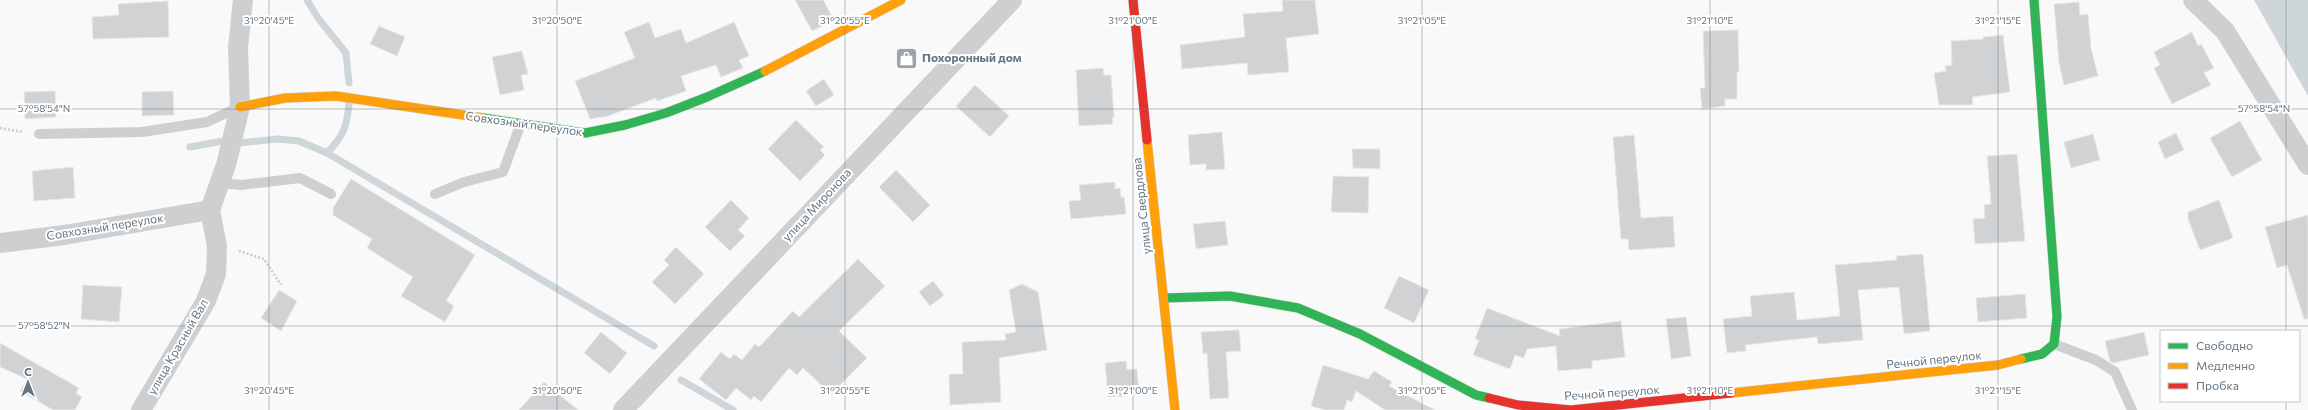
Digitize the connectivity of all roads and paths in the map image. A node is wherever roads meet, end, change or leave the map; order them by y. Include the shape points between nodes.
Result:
1 (243, 0) edge
2 (901, 0) edge
3 (1012, 0) edge
4 (1133, 0) edge
5 (2034, 0) edge
6 (2193, 0) edge
7 (240, 107) junction
8 (520, 123) junction
9 (0, 128) edge
10 (40, 134) joint
11 (2308, 165) edge
12 (220, 183) junction
13 (331, 194) dead end
14 (435, 194) dead end
15 (210, 210) junction
16 (0, 243) edge
17 (217, 246) junction
18 (281, 285) dead end
19 (1164, 298) junction
20 (2054, 344) junction
21 (141, 410) edge
22 (623, 410) edge
23 (1175, 410) edge
24 (2132, 410) edge

1 - 7 street via 238,47
2 - 8 street, Совхозный переулок via 749,79 614,129 585,133
3 - 22 street, улица Миронова
4 - 19 street, улица Свердлова
5 - 20 street via 2054,257 2057,317
6 - 11 street via 2225,31
7 - 8 street, Совхозный переулок via 285,98 336,96
7 - 10 lane via 207,122 142,132
7 - 12 street
8 - 14 lane via 503,172 464,182
9 - 10 path
12 - 13 lane via 241,185 300,178
12 - 15 street
15 - 16 street, Совхозный переулок via 64,235
15 - 17 street, улица Красный Вал
17 - 18 path via 264,259
17 - 21 street, улица Красный Вал via 216,274 206,301
19 - 20 street, Речной переулок via 1230,296 1298,308 1360,334 1476,395 1518,404 1572,410 1998,365 2042,354
19 - 23 street, улица Свердлова
20 - 24 lane via 2096,360 2115,372

